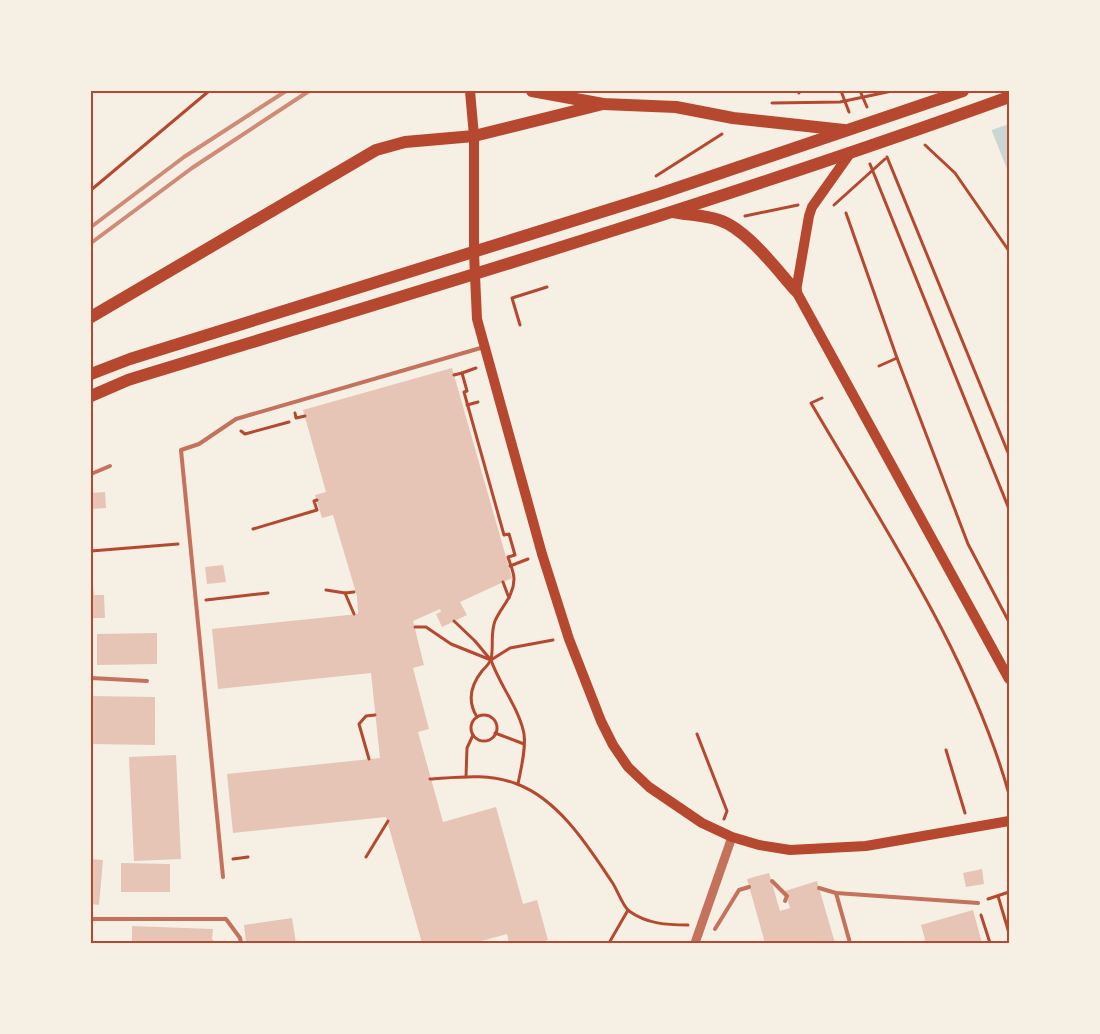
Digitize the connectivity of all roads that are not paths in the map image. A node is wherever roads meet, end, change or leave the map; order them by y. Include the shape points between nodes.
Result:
1 (470, 91) edge
2 (532, 91) edge
3 (963, 91) edge
4 (1009, 97) edge
5 (603, 104) junction
6 (851, 125) junction
7 (474, 136) junction
8 (851, 152) junction
9 (671, 212) junction
10 (796, 291) junction
11 (91, 318) edge
12 (484, 347) junction
13 (91, 374) edge
14 (91, 396) edge
15 (110, 466) dead end
16 (91, 474) edge
17 (91, 678) edge
18 (1009, 679) edge
19 (147, 681) dead end
20 (1009, 821) edge
21 (732, 837) junction
22 (223, 878) dead end
23 (772, 881) dead end
24 (749, 887) dead end
25 (819, 888) dead end
26 (836, 893) junction
27 (785, 901) dead end
28 (978, 903) road end
29 (91, 919) edge
30 (715, 929) dead end
31 (241, 943) edge
32 (695, 943) edge
33 (850, 943) edge

1 - 7 main road
2 - 5 main road
3 - 6 main road
4 - 8 main road
5 - 6 main road via 676,107 732,118
5 - 7 main road
6 - 13 main road via 659,194 130,359
7 - 11 main road via 405,142 376,150
7 - 12 main road via 475,291
8 - 9 main road
8 - 10 main road via 812,207
9 - 10 main road via 728,224 753,244
9 - 14 main road via 128,380
10 - 18 main road
12 - 21 main road via 566,629 613,745 649,787 682,810
12 - 22 lane via 236,418 199,444 181,450
15 - 16 lane
17 - 19 lane
20 - 21 main road via 825,850 790,850
21 - 32 street
23 - 27 lane via 787,896
24 - 30 lane via 739,890
25 - 26 lane
26 - 28 lane
26 - 33 lane
29 - 31 lane via 226,919

